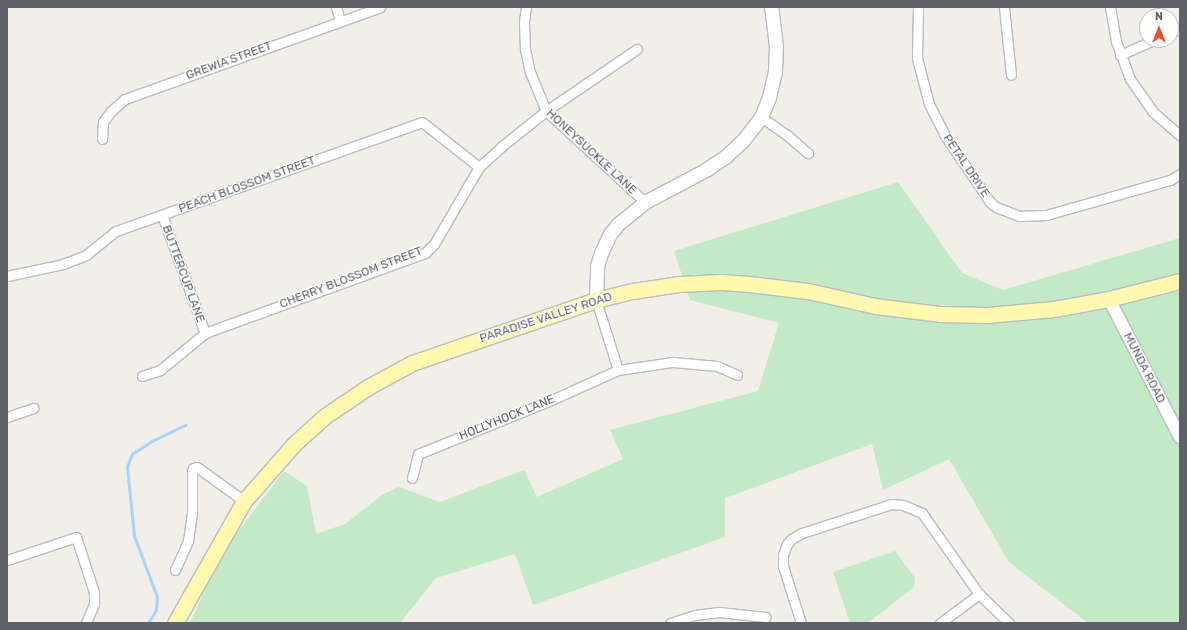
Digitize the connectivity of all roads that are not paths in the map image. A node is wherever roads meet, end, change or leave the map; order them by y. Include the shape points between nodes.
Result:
1 (336, 7) edge
2 (380, 7) edge
3 (526, 7) edge
4 (771, 7) edge
5 (918, 7) edge
6 (1004, 7) edge
7 (1110, 7) edge
8 (340, 21) junction
9 (1139, 46) edge
10 (637, 49) dead end
11 (1120, 55) junction
12 (1011, 75) dead end
13 (546, 111) junction
14 (761, 116) junction
15 (1180, 135) edge
16 (102, 139) dead end
17 (808, 153) dead end
18 (479, 167) junction
19 (1180, 174) edge
20 (645, 202) junction
21 (162, 215) junction
22 (7, 276) edge
23 (1180, 281) edge
24 (1108, 298) junction
25 (596, 300) junction
26 (205, 333) junction
27 (618, 370) junction
28 (737, 375) dead end
29 (142, 376) dead end
30 (33, 408) dead end
31 (7, 417) edge
32 (1180, 437) edge
33 (412, 478) dead end
34 (244, 501) junction
35 (7, 560) edge
36 (175, 570) dead end
37 (979, 594) junction
38 (766, 617) dead end
39 (86, 623) edge
40 (175, 623) edge
41 (670, 623) edge
42 (802, 623) edge
43 (940, 623) edge
44 (1009, 623) edge

1 - 8 street
2 - 8 street, GREWIA STREET
3 - 13 street, HONEYSUCKLE LANE via 525,49 530,72
4 - 14 main road via 776,46 775,72
5 - 19 street, PETAL DRIVE via 917,58 929,104 944,134 996,207 1019,216 1042,216 1170,180
6 - 12 street
7 - 11 street
8 - 16 street, GREWIA STREET via 125,98 102,122
9 - 11 street
10 - 13 street, CHERRY BLOSSOM STREET
11 - 15 street via 1130,79 1144,101 1161,120
13 - 18 street, CHERRY BLOSSOM STREET
13 - 20 street, HONEYSUCKLE LANE via 582,147
14 - 17 street
14 - 20 main road via 744,139 725,157
18 - 21 street, PEACH BLOSSOM STREET via 422,122
18 - 26 street, CHERRY BLOSSOM STREET via 434,244 425,252
20 - 25 main road via 610,234 597,266
21 - 22 street, PEACH BLOSSOM STREET via 116,231 86,255 63,264
21 - 26 street, BUTTERCUP LANE
23 - 24 main road, PARADISE VALLEY ROAD
24 - 25 main road, PARADISE VALLEY ROAD via 1054,309 987,315 940,314 875,306 808,291 721,282 679,284
24 - 32 street, MUNDA ROAD
25 - 27 street
25 - 34 main road, PARADISE VALLEY ROAD via 412,363 368,387 325,416 294,444
26 - 29 street, CHERRY BLOSSOM STREET via 160,370
27 - 28 street, HOLLYHOCK LANE via 673,362 717,366
27 - 33 street, HOLLYHOCK LANE via 547,402 418,454
30 - 31 street
34 - 36 street via 197,467 193,468 192,514 188,541
34 - 40 main road, PARADISE VALLEY ROAD
35 - 39 street via 76,537 94,592 94,604
37 - 42 street via 922,513 903,505 891,504 802,533 787,544 782,560
37 - 43 street
37 - 44 street
38 - 41 street via 719,612 695,615

